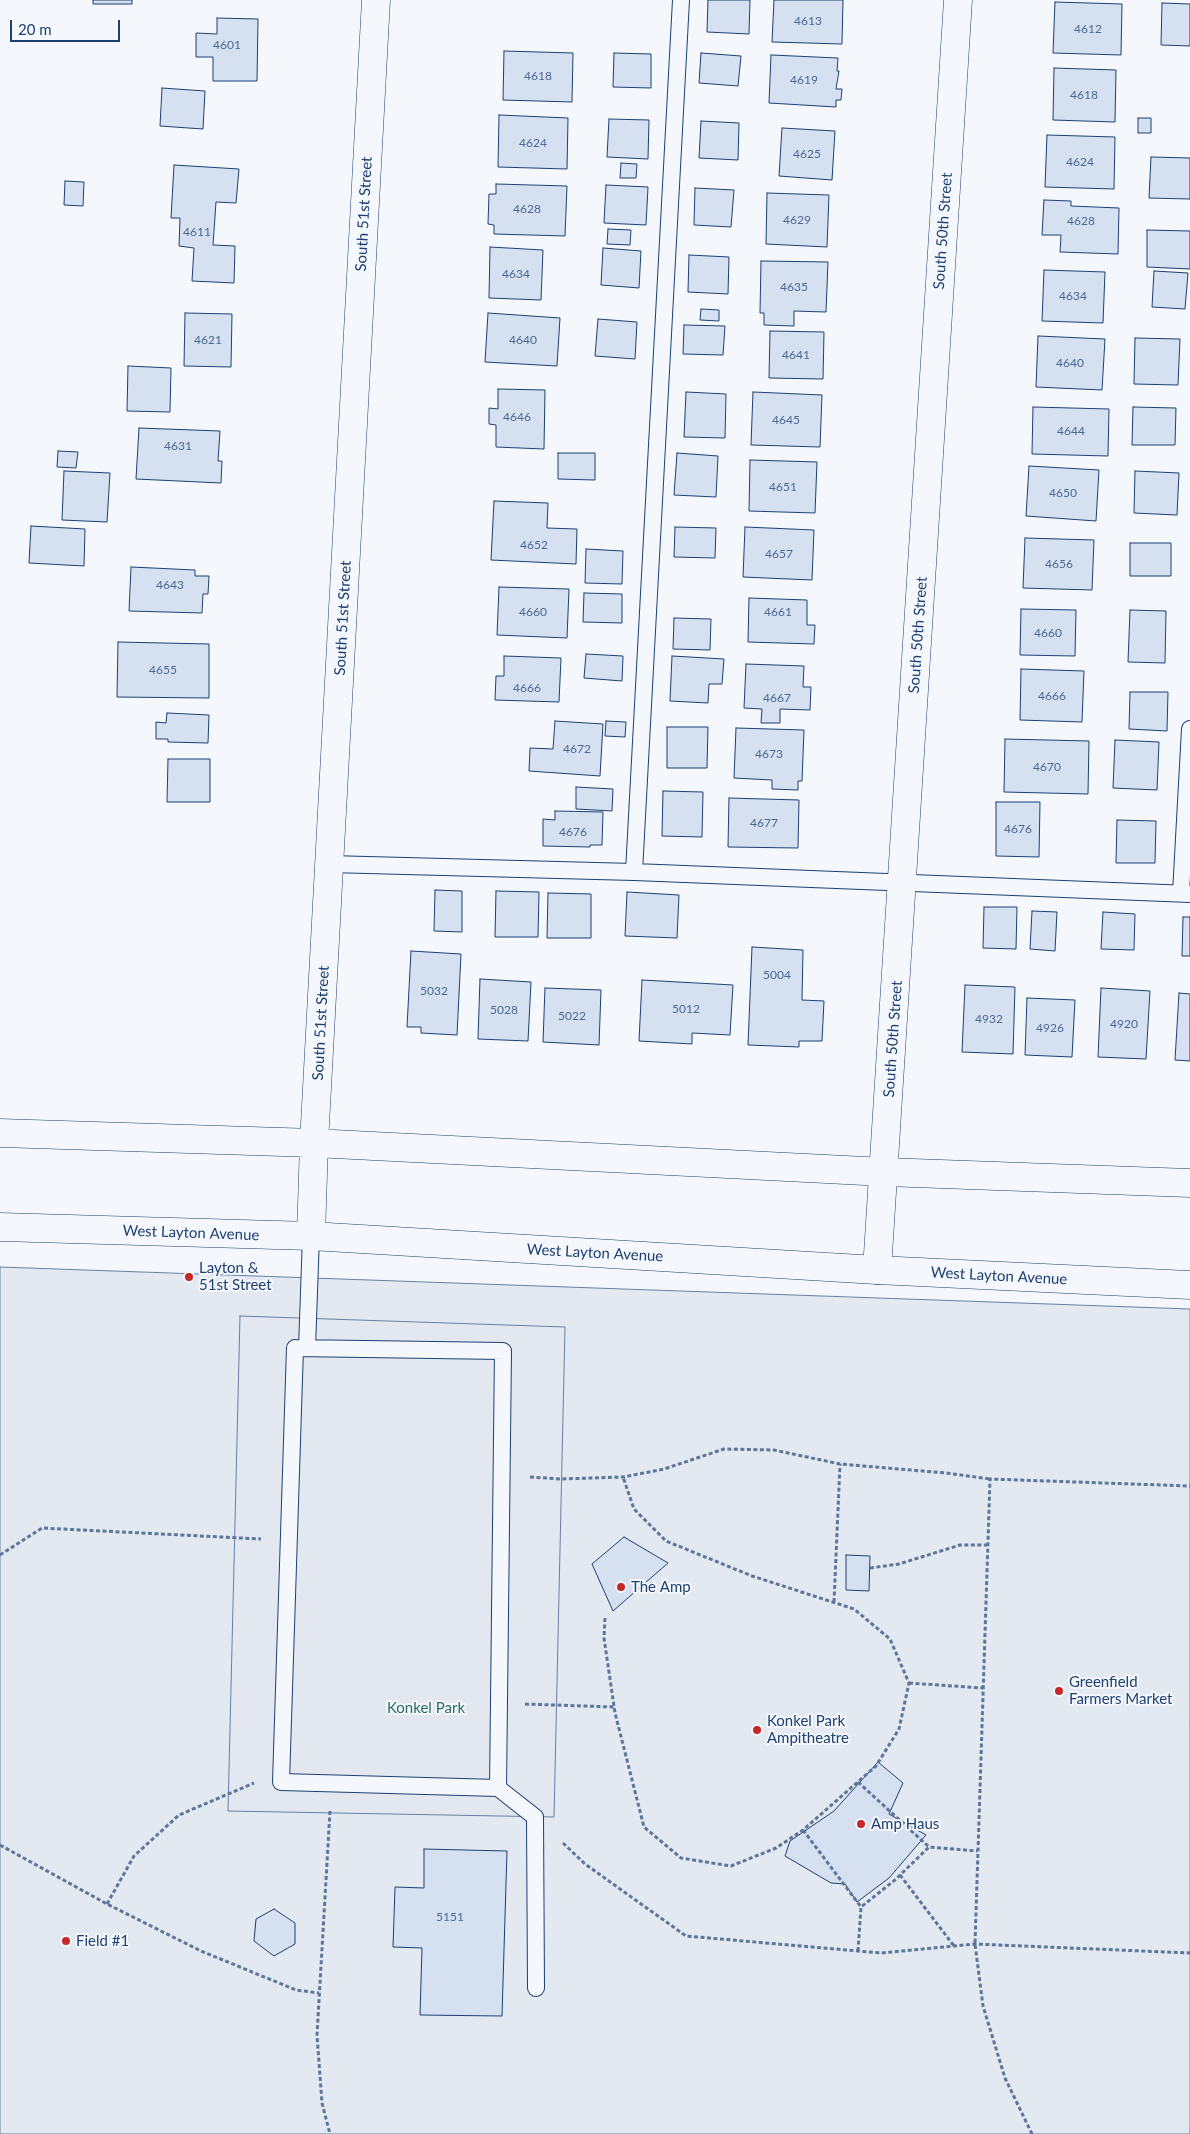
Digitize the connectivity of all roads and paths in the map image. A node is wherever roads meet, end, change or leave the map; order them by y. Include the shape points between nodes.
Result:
1 (376, 0) edge
2 (681, 0) edge
3 (958, 0) edge
4 (1190, 729) edge
5 (330, 864) junction
6 (634, 872) junction
7 (902, 882) junction
8 (1185, 894) edge
9 (0, 1133) edge
10 (314, 1143) junction
11 (885, 1172) junction
12 (1190, 1183) edge
13 (0, 1227) edge
14 (311, 1236) junction
15 (877, 1270) junction
16 (1190, 1285) edge
17 (307, 1348) junction
18 (840, 1464) junction
19 (502, 1476) junction
20 (623, 1477) junction
21 (990, 1479) junction
22 (1190, 1486) edge
23 (289, 1540) junction
24 (987, 1545) junction
25 (0, 1555) edge
26 (870, 1568) dead end
27 (834, 1602) junction
28 (605, 1618) dead end
29 (909, 1683) junction
30 (983, 1688) junction
31 (500, 1704) junction
32 (614, 1706) junction
33 (281, 1771) junction
34 (858, 1782) junction
35 (331, 1783) junction
36 (498, 1788) junction
37 (536, 1817) junction
38 (803, 1830) junction
39 (0, 1845) edge
40 (929, 1847) junction
41 (978, 1851) junction
42 (900, 1875) junction
43 (107, 1904) junction
44 (861, 1907) junction
45 (975, 1944) junction
46 (954, 1946) junction
47 (858, 1950) junction
48 (1190, 1953) edge
49 (536, 1988) dead end
50 (319, 1993) junction
51 (330, 2134) edge
52 (1032, 2134) edge

1 - 5 street, South 51st Street
2 - 6 lane
3 - 7 street, South 50th Street
4 - 8 lane
5 - 6 lane
5 - 10 street, South 51st Street
6 - 7 lane
7 - 8 lane
7 - 11 street, South 50th Street
9 - 10 street
10 - 11 street
10 - 14 street, South 51st Street
11 - 12 street
11 - 15 street, South 50th Street
13 - 14 street, West Layton Avenue
14 - 15 street, West Layton Avenue
14 - 17 lane
15 - 16 street, West Layton Avenue
17 - 19 lane via 503,1351
17 - 23 lane via 295,1348
18 - 20 path via 774,1450 724,1449 664,1469
18 - 21 path
18 - 27 path
19 - 20 path via 561,1479
19 - 31 lane
20 - 27 path via 634,1509 666,1540 752,1576
21 - 22 path
21 - 24 path
23 - 25 path via 42,1528
23 - 33 lane
24 - 26 path via 960,1545 899,1564
24 - 30 path
27 - 29 path via 854,1609 890,1639
28 - 32 path via 604,1638
29 - 30 path
29 - 34 path via 899,1729 876,1766
30 - 41 path
31 - 32 path
31 - 36 lane
32 - 38 path via 644,1826 681,1858 730,1866 776,1848
33 - 35 lane via 281,1782
33 - 43 path via 179,1815 134,1856
34 - 38 path
34 - 40 path
35 - 36 lane
35 - 50 path
36 - 37 lane
37 - 47 path via 585,1864 686,1936
37 - 49 lane
38 - 44 path
39 - 43 path
40 - 41 path
40 - 42 path
41 - 45 path
42 - 44 path
42 - 46 path
43 - 50 path via 200,1951 296,1990
44 - 47 path
45 - 46 path
45 - 48 path
45 - 52 path via 983,2006 1004,2078
46 - 47 path via 881,1953
50 - 51 path via 317,2035 322,2103

